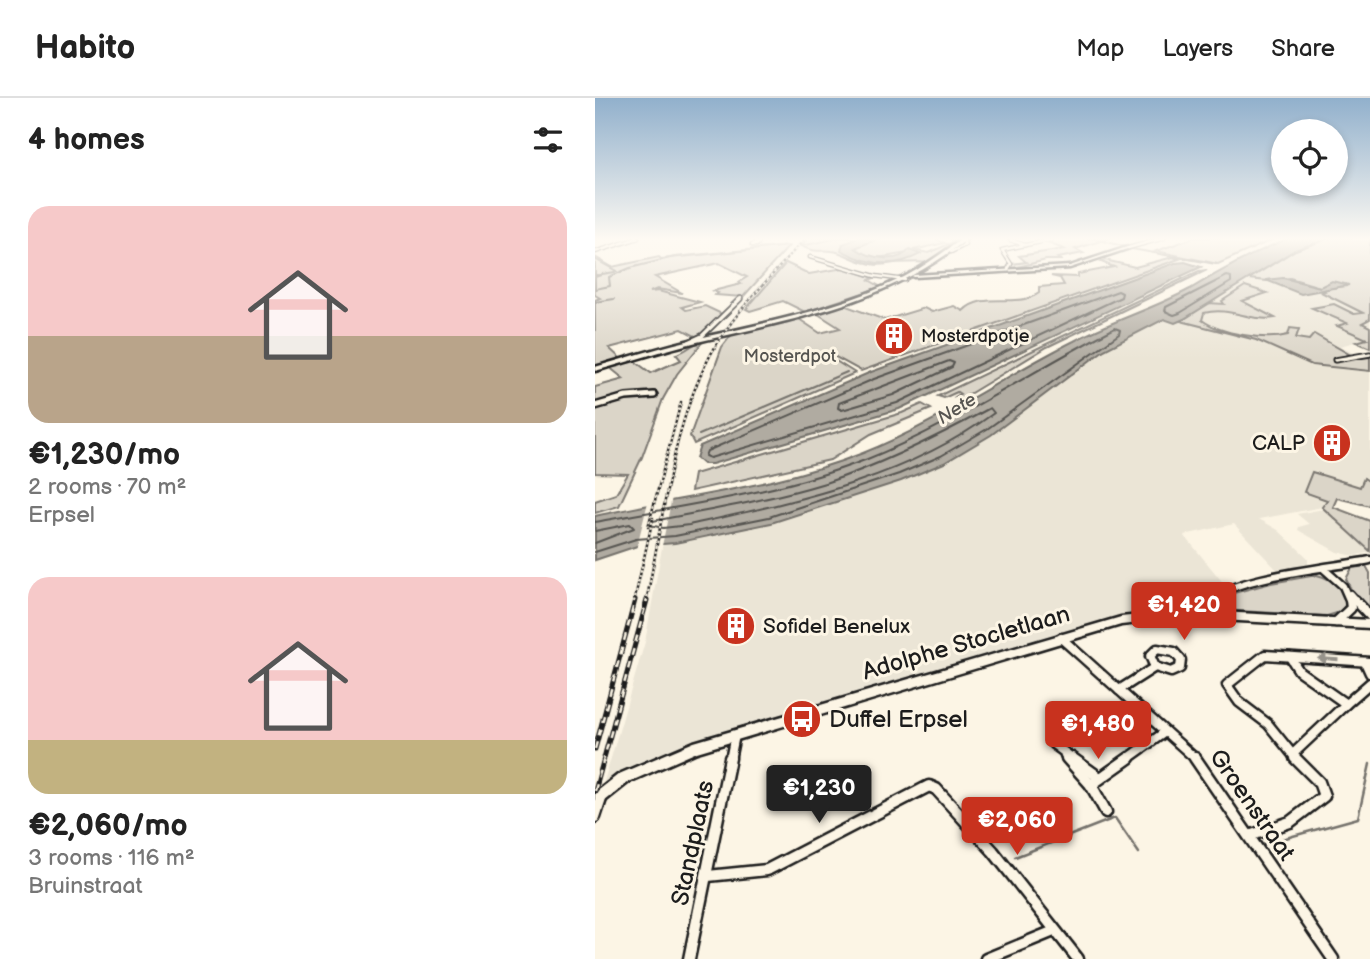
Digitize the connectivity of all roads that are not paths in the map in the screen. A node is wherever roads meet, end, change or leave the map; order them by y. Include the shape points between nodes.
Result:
1 (897, 278) edge
2 (905, 279) joint
3 (741, 298) dead end
4 (689, 342) junction
5 (1370, 354) edge
6 (1335, 360) dead end
7 (595, 369) edge
8 (654, 395) dead end
9 (595, 406) edge
10 (1370, 559) edge
11 (1340, 566) junction
12 (1324, 569) junction
13 (1349, 592) junction
14 (1211, 614) junction
15 (1370, 616) edge
16 (1336, 622) junction
17 (1370, 624) edge
18 (1061, 638) junction
19 (1290, 657) junction
20 (1368, 662) edge
21 (1156, 667) dead end
22 (1370, 673) edge
23 (1370, 683) edge
24 (1119, 690) junction
25 (1346, 704) junction
26 (1077, 716) dead end
27 (1165, 732) junction
28 (735, 735) junction
29 (1294, 753) junction
30 (1065, 755) junction
31 (1100, 778) junction
32 (1091, 785) junction
33 (599, 797) edge
34 (1106, 812) dead end
35 (595, 817) edge
36 (1249, 836) junction
37 (708, 876) junction
38 (1054, 931) junction
39 (689, 959) edge
40 (986, 959) edge
41 (1078, 959) edge
42 (1333, 959) edge

1 - 2 street
2 - 4 main road via 809,312
3 - 4 street via 702,336
4 - 7 main road
5 - 6 street
8 - 9 street
10 - 11 street
11 - 12 street
11 - 13 street
12 - 13 street
12 - 14 street via 1219,592 1209,600
13 - 15 street
13 - 16 street via 1351,608
14 - 16 street, Adolphe Stocletlaan
14 - 18 street, Adolphe Stocletlaan via 1136,618
16 - 17 street, Adolphe Stocletlaan
18 - 24 street, Groenstraat
18 - 28 street, Adolphe Stocletlaan
20 -> 19 street
19 - 25 street via 1300,671
19 - 29 street via 1265,655 1227,685 1231,695 1269,725
20 - 22 street
21 - 24 street
23 - 25 street
24 - 27 street, Groenstraat
25 - 29 street
26 - 30 street via 1053,744
27 - 31 street
27 - 36 street, Groenstraat via 1197,760
28 - 33 street, Adolphe Stocletlaan via 669,756 633,773
28 - 37 street, Standplaats
29 - 36 street via 1319,782 1324,796 1307,814
30 - 31 street
30 - 32 street
31 - 32 street
32 - 34 street
33 - 35 street
36 - 42 street, Groenstraat
37 - 38 street via 767,870 929,786 993,851
37 - 39 street, Standplaats
38 - 40 street
38 - 41 street

